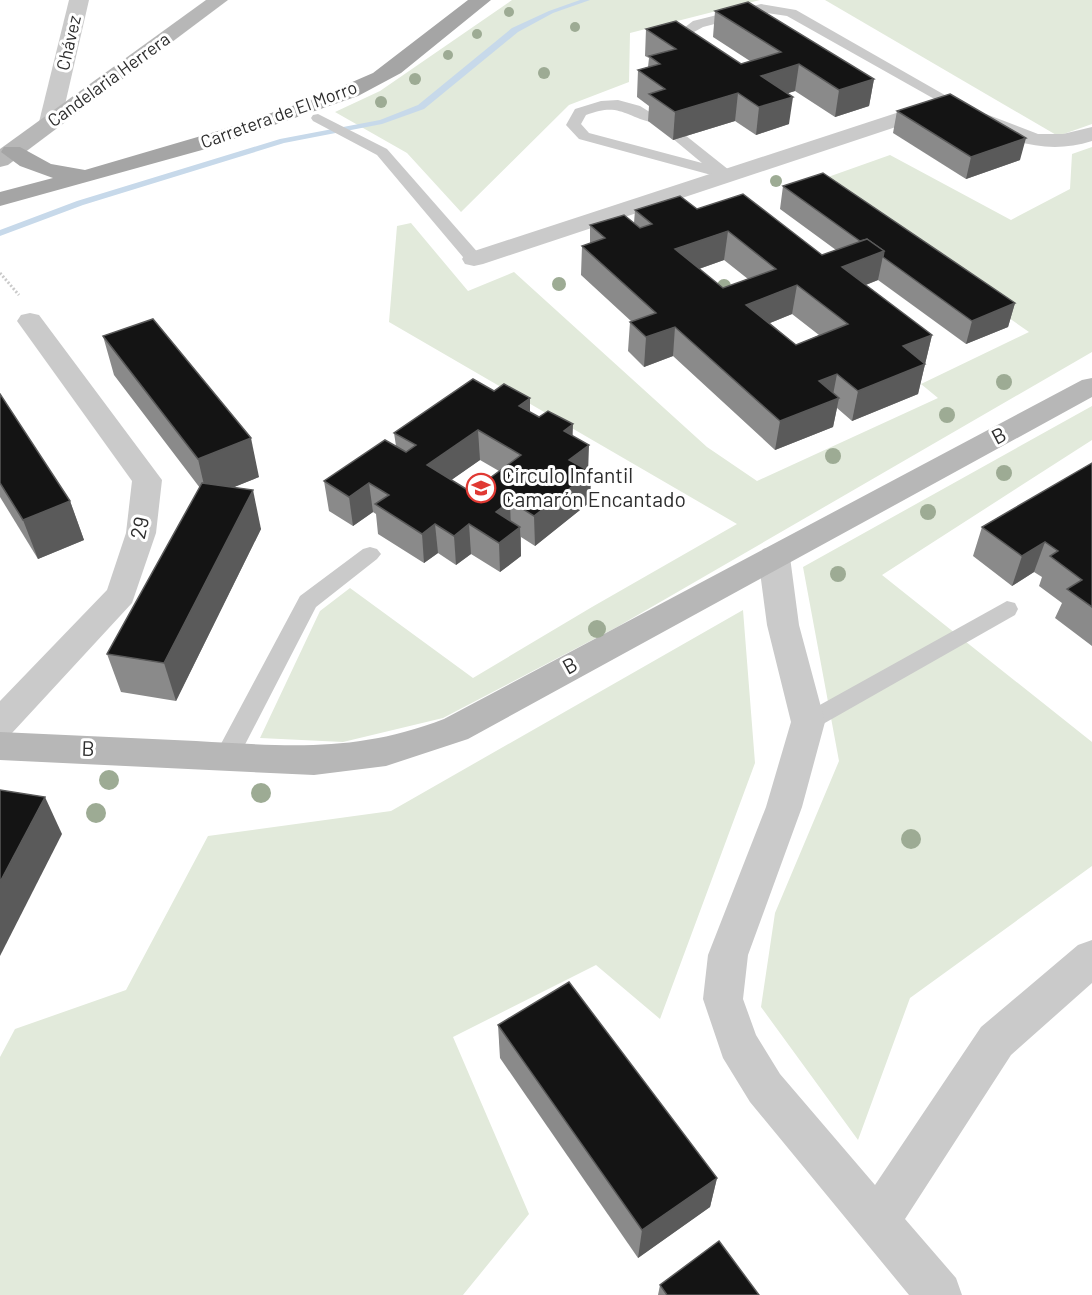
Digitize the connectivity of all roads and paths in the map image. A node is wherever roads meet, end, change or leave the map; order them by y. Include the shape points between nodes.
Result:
1 (79, 0) edge
2 (218, 0) edge
3 (481, 0) edge
4 (719, 55) edge
5 (950, 102) junction
6 (654, 119) dead end
7 (323, 120) dead end
8 (50, 122) junction
9 (1092, 134) edge
10 (680, 138) edge
11 (6, 156) edge
12 (726, 174) junction
13 (89, 176) junction
14 (0, 199) edge
15 (0, 208) edge
16 (474, 260) joint
17 (30, 321) dead end
18 (1092, 386) edge
19 (370, 554) dead end
20 (774, 557) junction
21 (1007, 609) dead end
22 (808, 722) junction
23 (0, 723) edge
24 (0, 746) edge
25 (227, 755) junction
26 (1092, 958) edge
27 (878, 1222) junction
28 (939, 1295) edge

1 - 8 street, Chávez
2 - 8 street, Candelaria Herrera
3 - 13 main road, Carretera de El Morro via 402,62 341,96
4 - 5 lane via 690,41 687,31 698,24 761,8 791,13
5 - 9 street via 1015,136 1071,142
5 - 12 street
6 - 12 lane via 615,103 580,112 573,125 584,136
7 - 16 lane via 382,152
8 - 11 street, Candelaria Herrera
10 - 12 lane
11 - 13 main road via 44,170
12 - 16 street
13 - 14 main road, Carretera de El Morro
13 - 15 main road, Carretera de El Morro
17 - 23 street, 29 via 147,480 141,533 120,595
18 - 20 street, B
19 - 25 lane via 308,602
20 - 22 street via 783,625
20 - 25 street, B via 456,729 417,745 346,760
21 - 22 lane
22 - 27 street via 784,807 728,955 723,999 738,1044 765,1088
24 - 25 street, B
26 - 27 street via 996,1041
27 - 28 street

